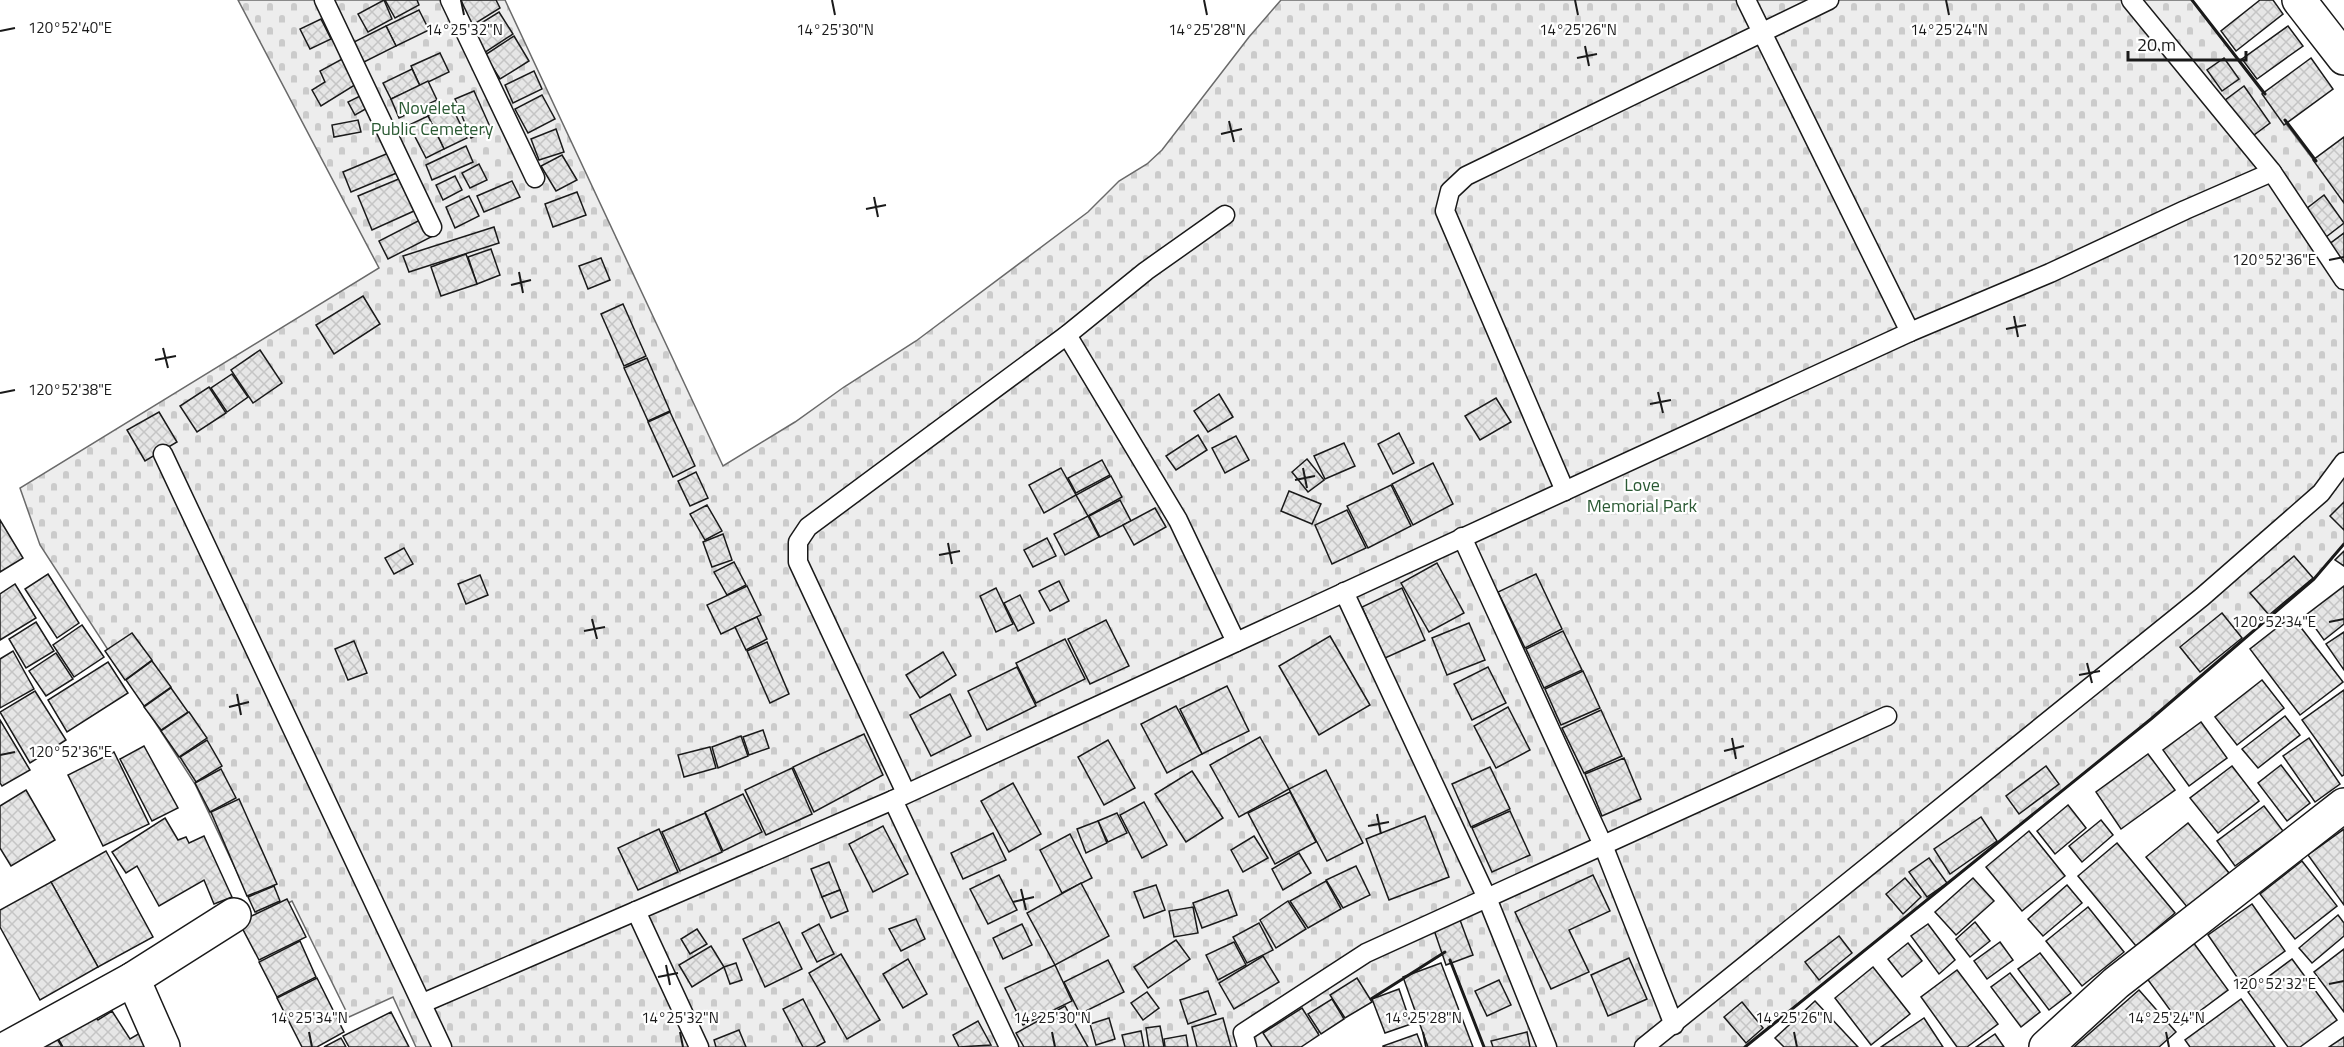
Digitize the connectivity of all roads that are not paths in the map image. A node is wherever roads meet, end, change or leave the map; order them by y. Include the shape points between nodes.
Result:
1 (324, 0) edge
2 (450, 0) edge
3 (1746, 0) edge
4 (1829, 0) edge
5 (2131, 0) edge
6 (2299, 0) edge
7 (1761, 32) junction
8 (2344, 58) edge
9 (2272, 172) junction
10 (535, 178) dead end
11 (1226, 215) dead end
12 (432, 227) dead end
13 (2344, 280) edge
14 (1910, 332) junction
15 (1067, 335) junction
16 (163, 454) dead end
17 (2344, 462) edge
18 (1565, 491) junction
19 (1462, 537) junction
20 (1344, 592) junction
21 (1236, 642) junction
22 (1887, 716) dead end
23 (899, 797) junction
24 (2344, 805) edge
25 (1604, 845) junction
26 (1487, 898) junction
27 (636, 911) junction
28 (234, 915) dead end
29 (133, 979) junction
30 (423, 1003) junction
31 (1674, 1025) junction
32 (2049, 1046) edge
33 (9, 1047) edge
34 (164, 1047) edge
35 (442, 1047) edge
36 (699, 1047) edge
37 (1009, 1047) edge
38 (1247, 1047) edge
39 (1547, 1047) edge
40 (1644, 1047) edge

1 - 12 lane
2 - 10 lane
3 - 7 lane
4 - 7 lane
5 - 9 lane
6 - 8 street
7 - 14 lane
7 - 18 lane via 1466,176 1450,191 1445,211
9 - 13 lane
9 - 14 lane
11 - 15 lane via 1146,271
14 - 18 lane
15 - 21 lane via 1178,520
15 - 23 lane via 808,527 798,542 798,562
16 - 30 lane
17 - 31 lane via 2321,493 2202,597
18 - 19 lane
19 - 20 lane
19 - 25 lane
20 - 21 lane
20 - 26 lane
21 - 23 lane
22 - 25 lane
23 - 27 lane
23 - 37 lane
24 - 32 street via 2116,983
25 - 26 lane
25 - 31 lane
26 - 38 lane via 1366,953 1243,1033
26 - 39 lane
27 - 30 lane
27 - 36 lane
28 - 29 street
29 - 33 street
29 - 34 street
30 - 35 lane
31 - 40 lane

